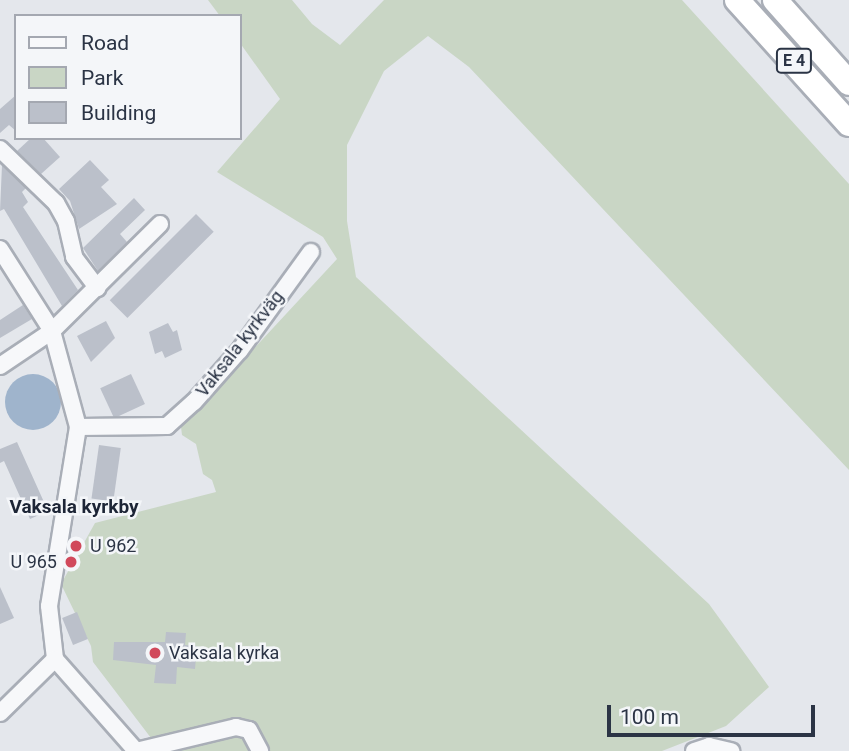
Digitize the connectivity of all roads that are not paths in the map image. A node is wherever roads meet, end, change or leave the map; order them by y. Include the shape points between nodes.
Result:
1 (737, 0) edge
2 (775, 0) edge
3 (849, 83) edge
4 (849, 124) edge
5 (0, 149) edge
6 (160, 225) dead end
7 (0, 248) edge
8 (311, 252) dead end
9 (97, 288) junction
10 (52, 331) junction
11 (0, 366) edge
12 (78, 427) junction
13 (55, 659) junction
14 (1, 710) edge
15 (136, 751) edge
16 (260, 751) edge
17 (694, 751) edge
18 (732, 751) edge

1 - 4 highway, E 4
2 - 3 highway, E 4
5 - 9 street via 56,203 66,221 74,257
6 - 9 street
7 - 10 street
8 - 12 street, Vaksala kyrkväg via 240,350 167,426
9 - 10 street
10 - 11 street
10 - 12 street
12 - 13 street via 49,606
13 - 14 street
13 - 15 street
15 - 16 street via 236,727 249,730
17 - 18 street via 709,746

